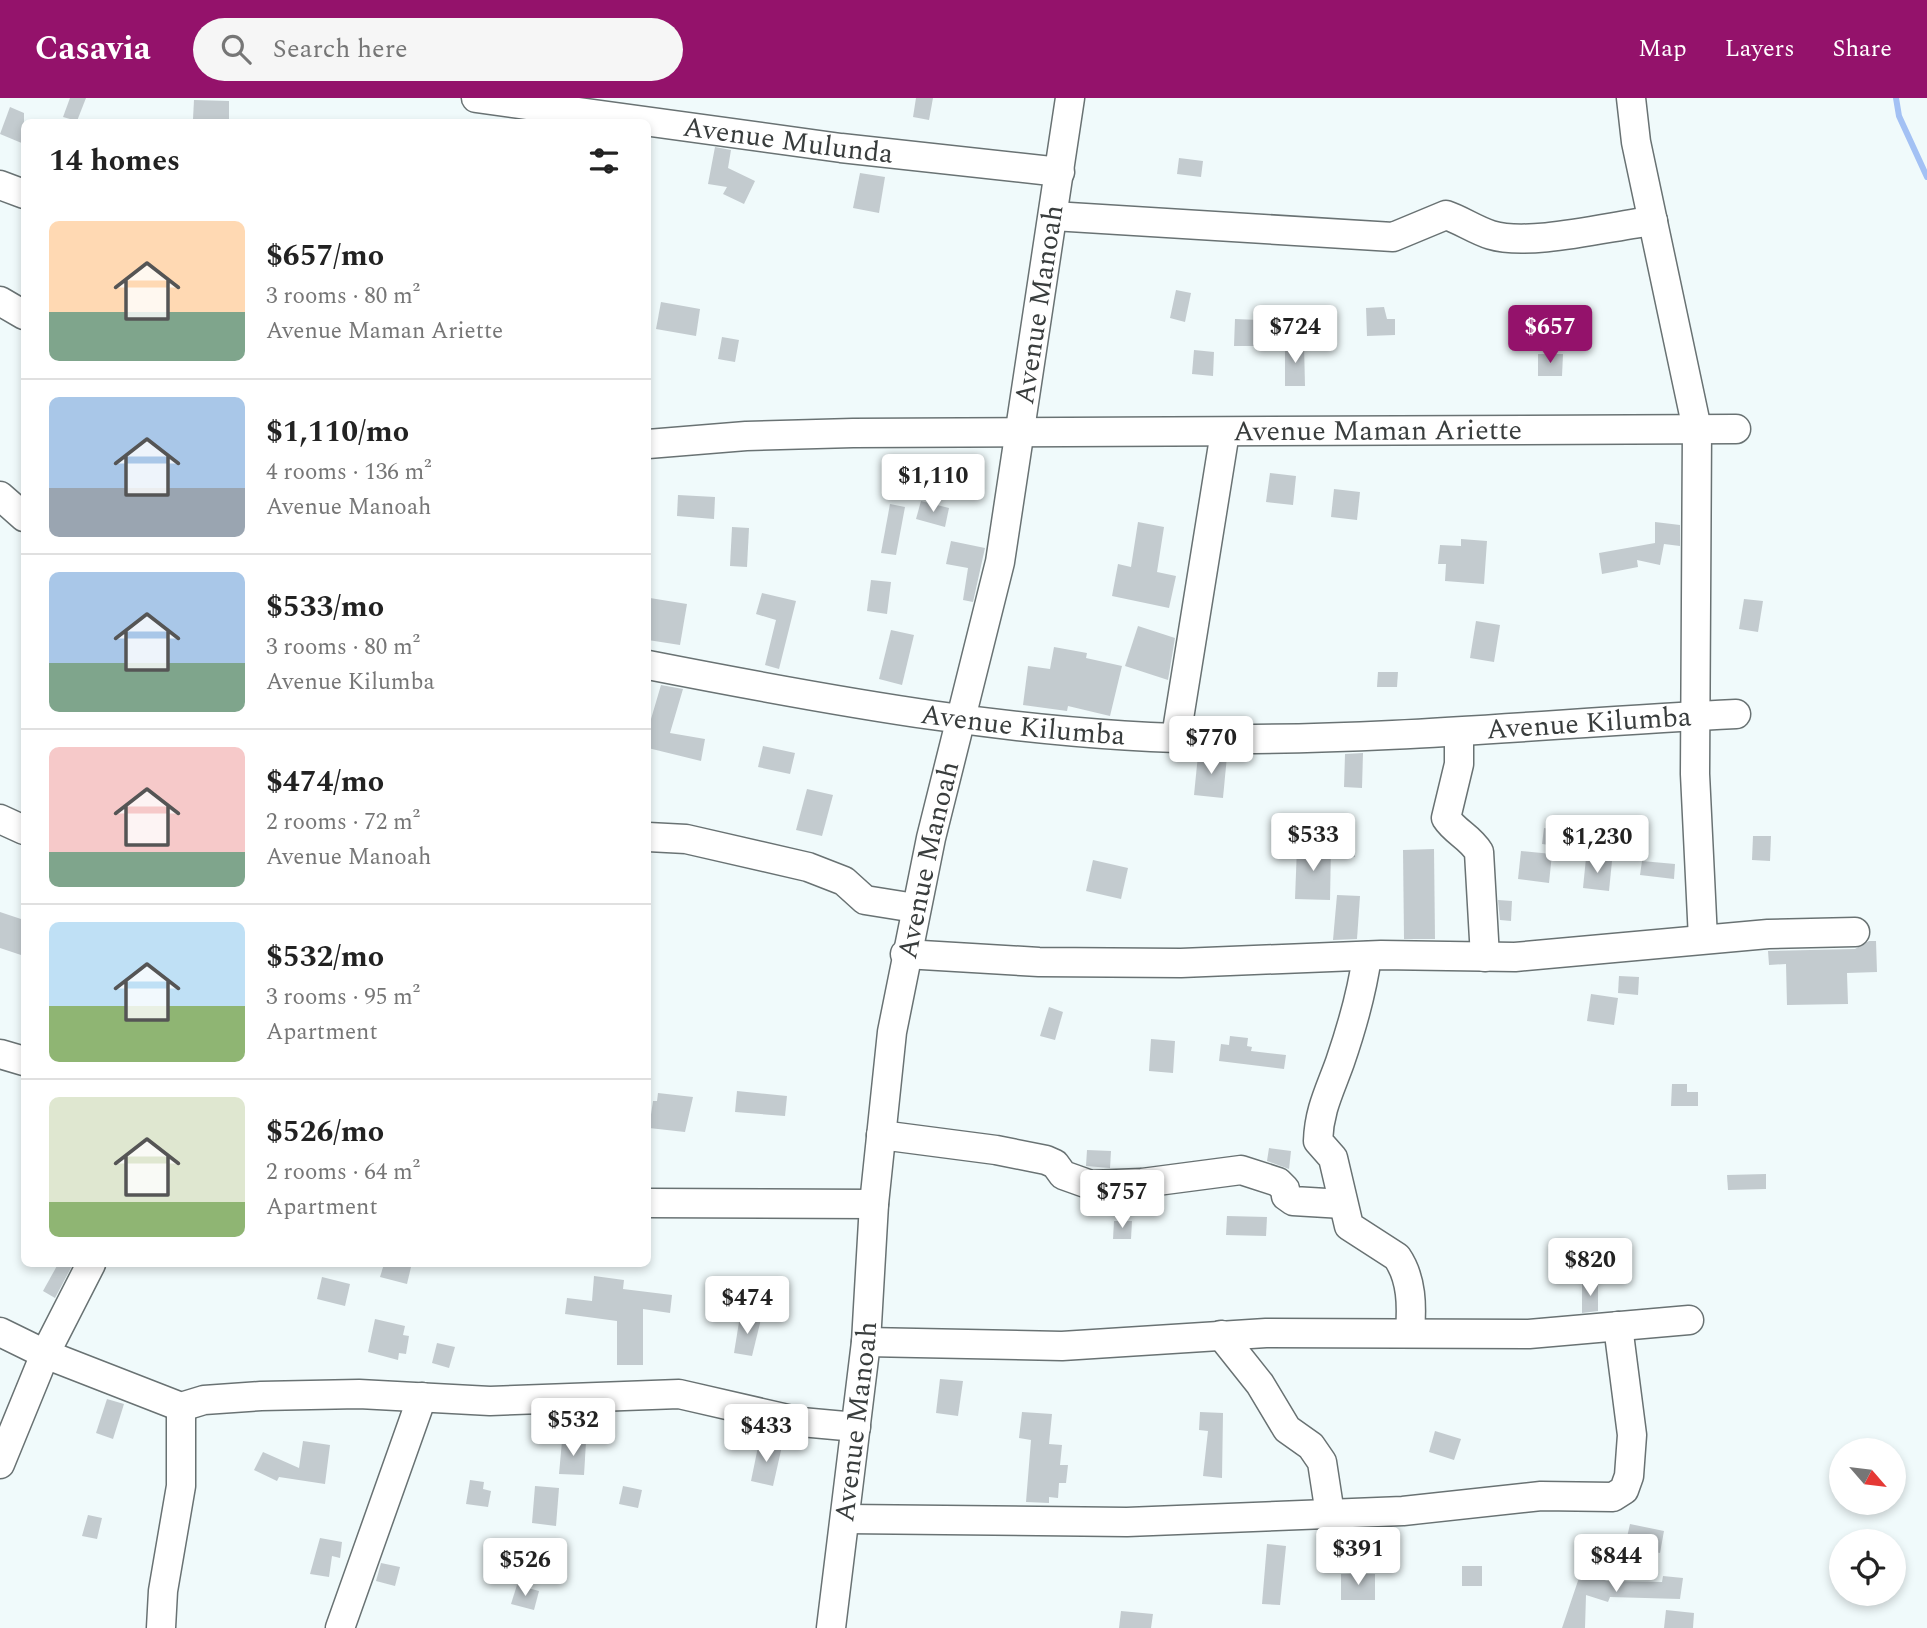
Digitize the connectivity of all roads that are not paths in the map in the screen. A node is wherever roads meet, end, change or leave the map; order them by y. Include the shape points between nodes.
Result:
1 (477, 98) edge
2 (1070, 98) edge
3 (1631, 98) edge
4 (547, 115) edge
5 (583, 119) edge
6 (651, 127) edge
7 (1060, 172) junction
8 (0, 185) edge
9 (21, 193) edge
10 (1053, 216) junction
11 (1653, 221) junction
12 (0, 301) edge
13 (21, 313) edge
14 (1697, 429) junction
15 (1736, 429) dead end
16 (1020, 432) junction
17 (1225, 432) junction
18 (651, 444) edge
19 (0, 496) edge
20 (21, 514) edge
21 (651, 666) edge
22 (1737, 714) dead end
23 (1697, 716) junction
24 (962, 718) junction
25 (1459, 732) junction
26 (1177, 737) junction
27 (0, 819) edge
28 (21, 829) edge
29 (651, 837) edge
30 (915, 908) junction
31 (1856, 932) dead end
32 (1703, 939) junction
33 (905, 954) junction
34 (1367, 956) junction
35 (1485, 957) junction
36 (0, 1054) edge
37 (21, 1060) edge
38 (881, 1135) junction
39 (651, 1203) edge
40 (874, 1203) junction
41 (1343, 1204) junction
42 (89, 1267) edge
43 (1689, 1320) dead end
44 (1618, 1326) junction
45 (0, 1332) edge
46 (1410, 1332) junction
47 (1221, 1335) junction
48 (866, 1342) junction
49 (45, 1354) junction
50 (422, 1397) junction
51 (181, 1407) junction
52 (856, 1427) junction
53 (0, 1464) edge
54 (1330, 1514) junction
55 (846, 1519) junction
56 (161, 1628) edge
57 (340, 1628) edge
58 (831, 1628) edge

1 - 4 street, Avenue Mulunda
2 - 7 street, Avenue Manoah
3 - 11 street
4 - 5 street, Avenue Mulunda
6 - 7 street, Avenue Mulunda
7 - 10 street, Avenue Manoah
8 - 9 street
10 - 11 street via 1393,237 1446,215 1490,235 1508,237
10 - 16 street, Avenue Manoah
11 - 14 street
12 - 13 street
14 - 15 street, Avenue Maman Ariette
14 - 17 street, Avenue Maman Ariette
14 - 23 street
16 - 17 street, Avenue Maman Ariette
16 - 18 street, Avenue Maman Ariette via 799,433
16 - 24 street, Avenue Manoah via 1000,562
17 - 26 street
19 - 20 street
21 - 24 street, Avenue Kilumba via 782,692
22 - 23 street, Avenue Kilumba
23 - 25 street, Avenue Kilumba
23 - 32 street via 1695,774
24 - 26 street, Avenue Kilumba via 1069,731
24 - 30 street, Avenue Manoah
25 - 26 street, Avenue Kilumba via 1344,738
25 - 35 street via 1459,764 1446,818 1479,852
27 - 28 street
29 - 30 street via 686,839 808,867 844,881 865,900
30 - 33 street, Avenue Manoah
31 - 32 street
32 - 35 street
33 - 34 street via 1039,962 1181,963
33 - 38 street, Avenue Manoah
34 - 35 street
34 - 41 street via 1362,999 1319,1117 1318,1141 1334,1158
36 - 37 street
38 - 40 street, Avenue Manoah
38 - 41 street via 1046,1160 1063,1175 1091,1185 1241,1170 1279,1182 1293,1200
39 - 40 street
40 - 48 street, Avenue Manoah
41 - 46 street via 1349,1226 1402,1264 1412,1304
42 - 49 street
43 - 44 street
44 - 46 street via 1529,1334
44 - 54 street via 1632,1435 1624,1490 1613,1497 1541,1496
45 - 49 street
46 - 47 street
47 - 48 street via 1062,1346
47 - 54 street via 1260,1384 1287,1429 1311,1446 1322,1462
48 - 52 street, Avenue Manoah
49 - 51 street
49 - 53 street
50 - 51 street via 261,1396 204,1400
50 - 52 street via 490,1401 679,1394 802,1422
50 - 57 street
51 - 56 street via 181,1486
52 - 55 street, Avenue Manoah
54 - 55 street via 1127,1522
55 - 58 street, Avenue Manoah

